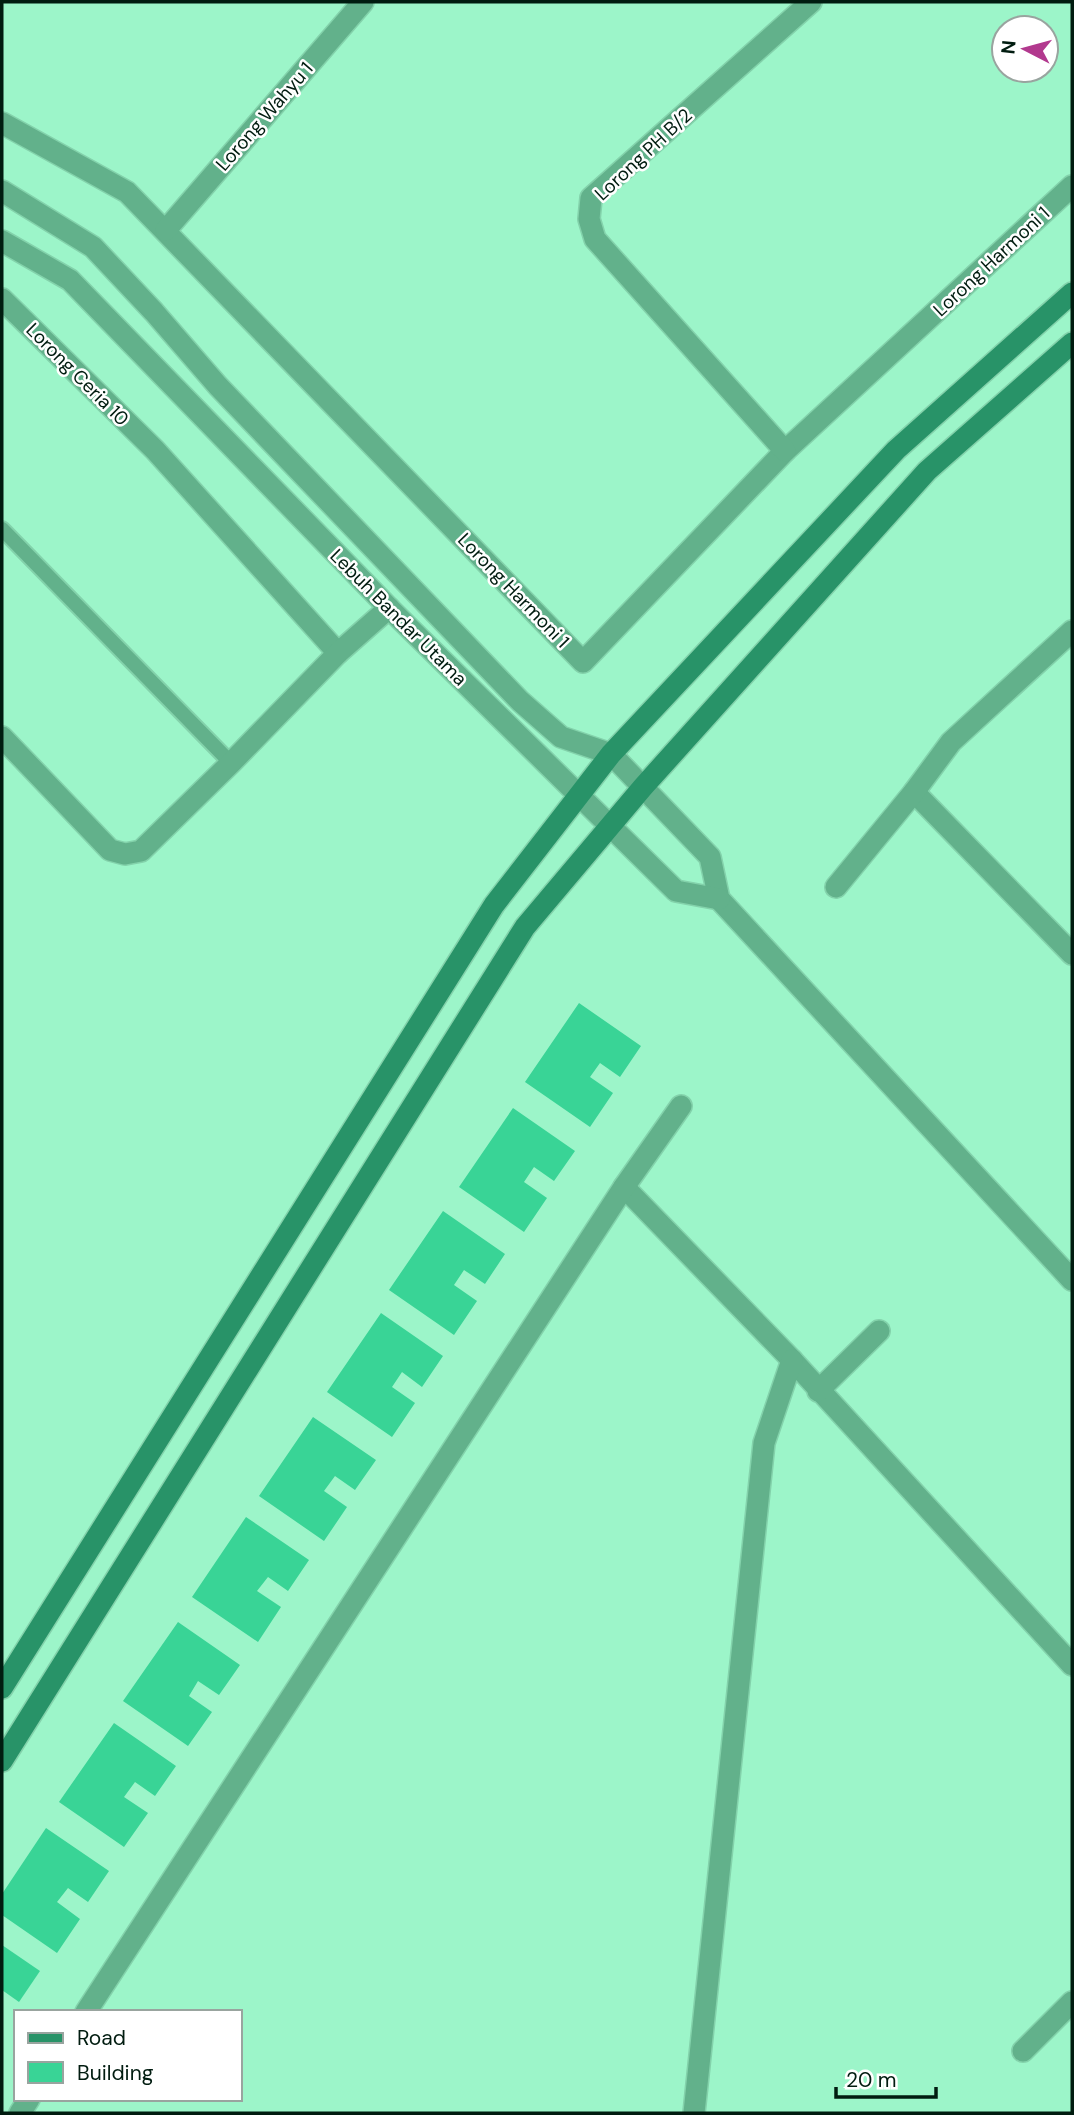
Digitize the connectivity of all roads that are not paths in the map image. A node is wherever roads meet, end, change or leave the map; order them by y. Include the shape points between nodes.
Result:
1 (363, 2) edge
2 (811, 2) edge
3 (2, 122) edge
4 (1072, 186) edge
5 (2, 191) edge
6 (166, 230) junction
7 (2, 241) edge
8 (1072, 293) edge
9 (2, 299) edge
10 (1072, 343) edge
11 (218, 386) junction
12 (190, 406) junction
13 (785, 451) junction
14 (2, 528) edge
15 (389, 608) junction
16 (1072, 631) edge
17 (338, 653) junction
18 (2, 737) edge
19 (611, 754) junction
20 (232, 763) junction
21 (643, 787) junction
22 (914, 792) junction
23 (577, 795) junction
24 (610, 826) junction
25 (835, 887) dead end
26 (719, 899) junction
27 (1072, 954) edge
28 (681, 1106) dead end
29 (624, 1187) junction
30 (1072, 1280) edge
31 (879, 1331) dead end
32 (792, 1360) junction
33 (818, 1391) junction
34 (1072, 1665) edge
35 (2, 1688) edge
36 (2, 1761) edge
37 (1072, 2002) edge
38 (87, 2010) edge
39 (1023, 2051) dead end
40 (694, 2113) edge

1 - 6 street, Lorong Wahyu 1
2 - 13 street, Lorong PH B/2 via 591,198 589,219 595,239
3 - 6 street, Lorong Harmoni 1 via 127,192
4 - 13 street, Lorong Harmoni 1
5 - 11 street, Lebuh Bandar Utama via 93,247
6 - 13 street, Lorong Harmoni 1 via 583,662
7 - 12 street, Lebuh Bandar Utama via 70,281
8 - 19 street via 896,450
9 - 17 street, Lorong Ceria 10 via 155,450
10 - 21 street via 927,471
11 - 12 street
11 - 19 street, Lebuh Bandar Utama via 520,701 561,737
12 - 15 street, Lebuh Bandar Utama
14 - 20 lane
15 - 17 street
15 - 23 street, Lebuh Bandar Utama
16 - 22 street via 951,742
17 - 20 street
18 - 20 street via 110,850 125,854 141,852
19 - 21 street, Lebuh Bandar Utama
19 - 23 street
21 - 24 street
21 - 26 street, Lebuh Bandar Utama via 710,857
22 - 25 street
22 - 27 street
23 - 24 street, Lebuh Bandar Utama
23 - 35 street via 494,905
24 - 26 street, Lebuh Bandar Utama via 676,891
24 - 36 street via 525,927
26 - 30 street
28 - 29 street
29 - 32 street
29 - 38 street
31 - 33 street
32 - 33 street
32 - 40 street via 764,1443
33 - 34 street
37 - 39 street

